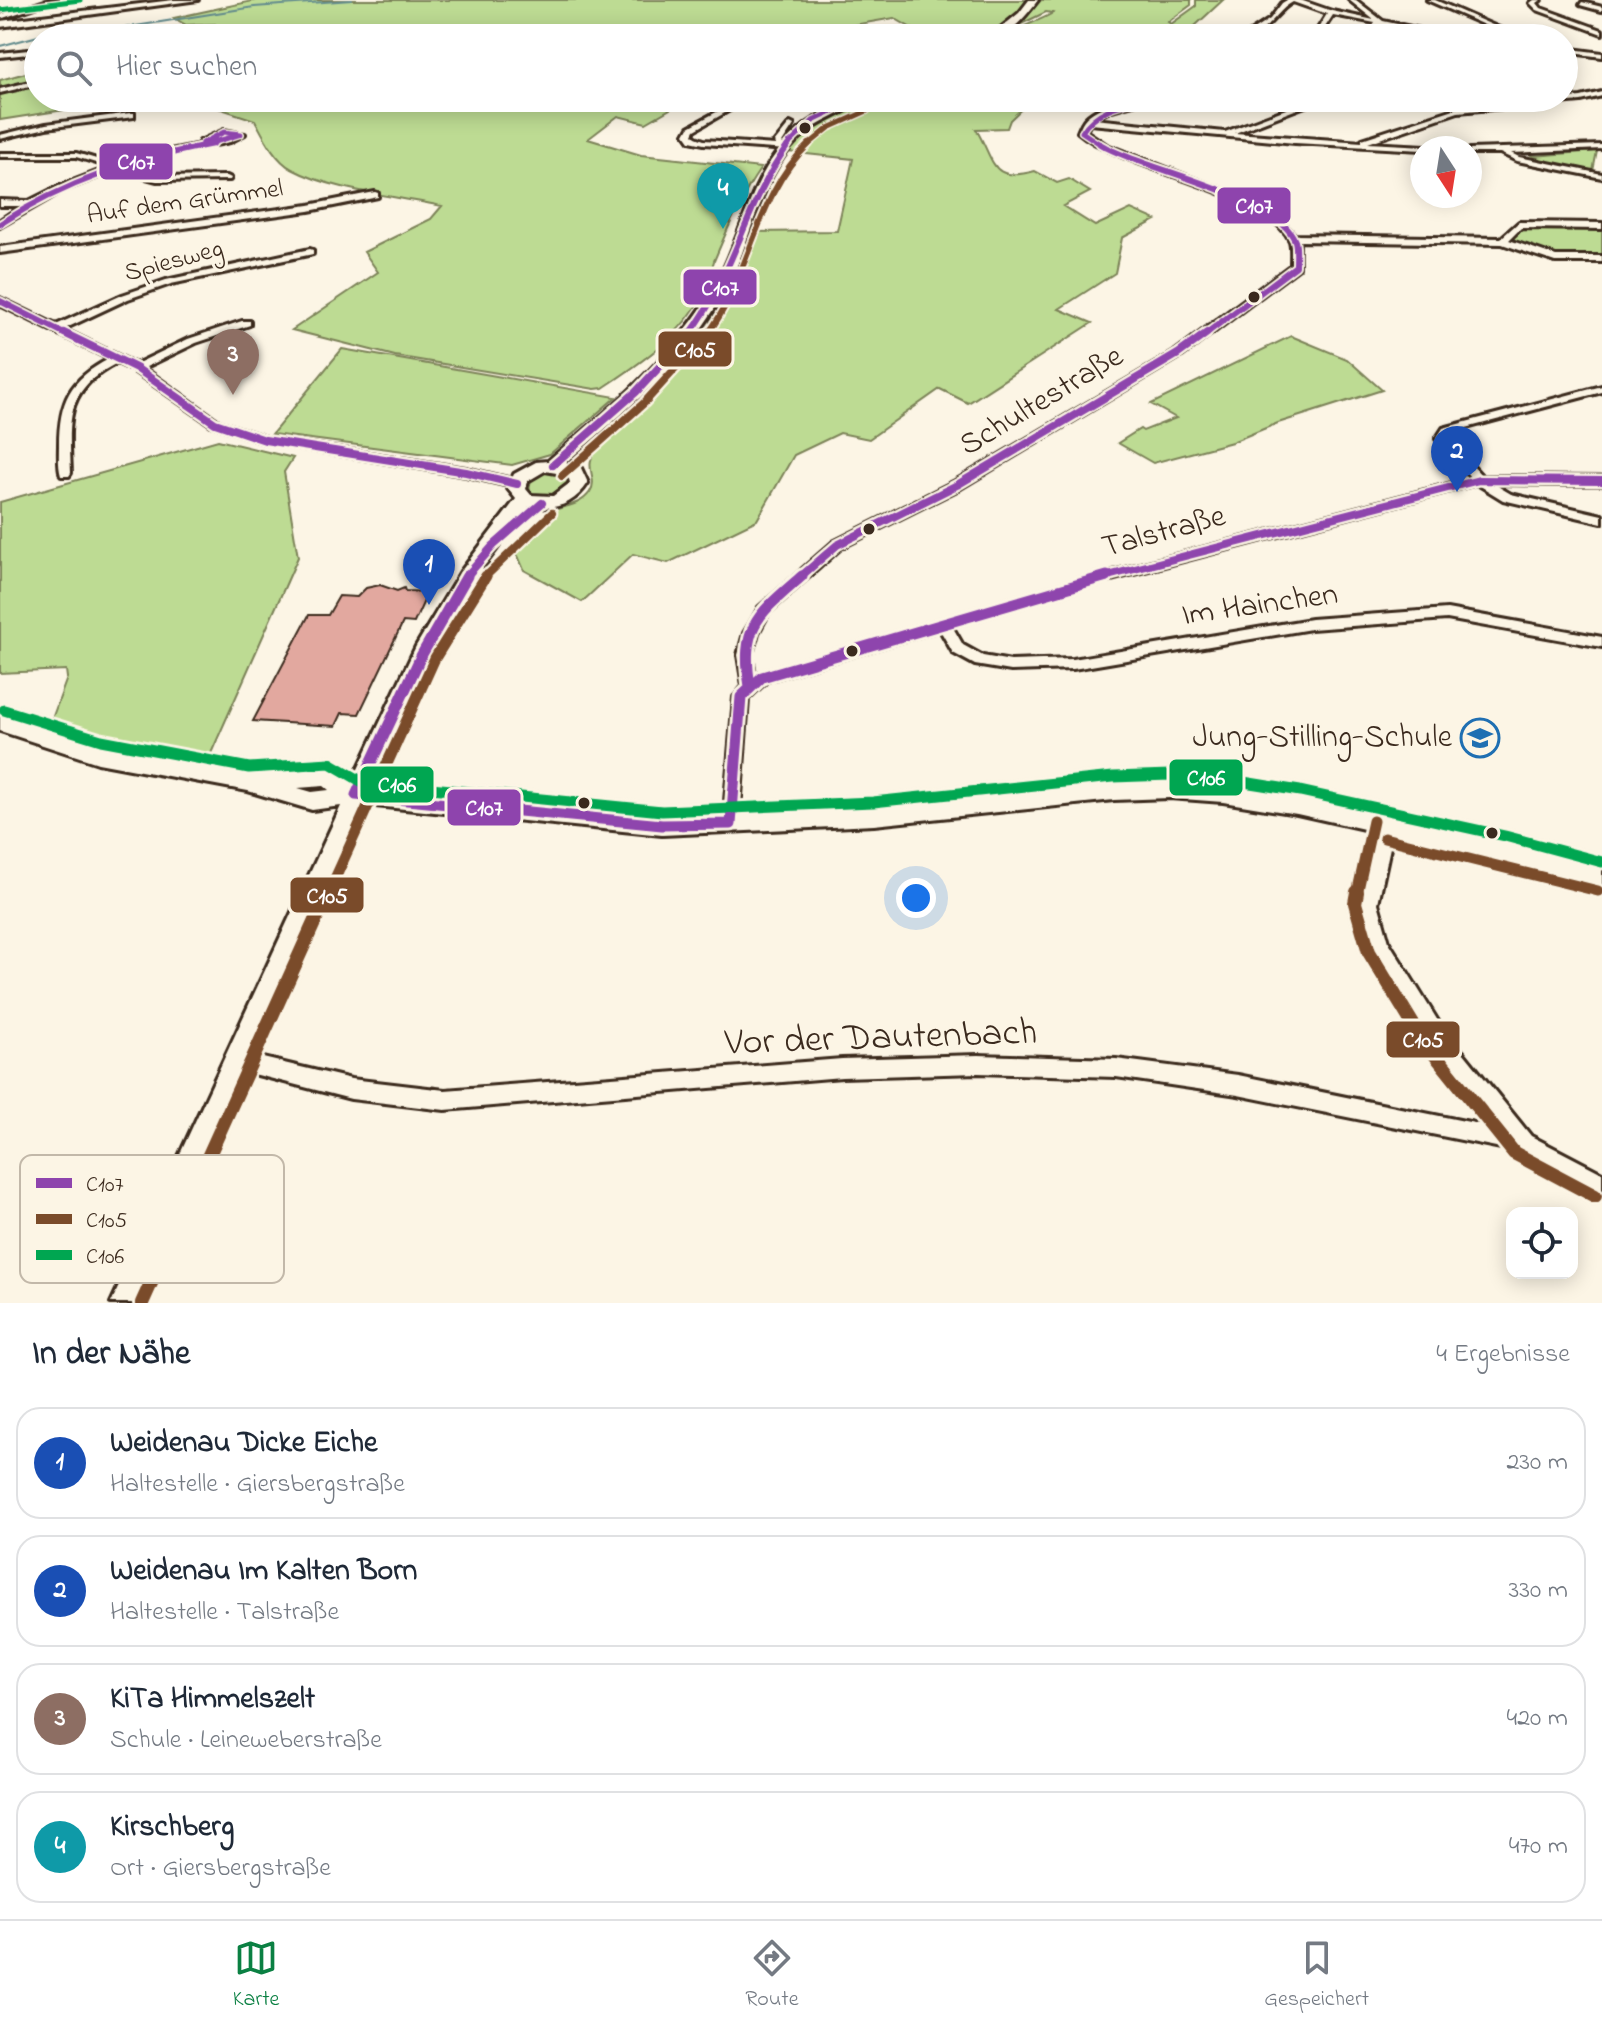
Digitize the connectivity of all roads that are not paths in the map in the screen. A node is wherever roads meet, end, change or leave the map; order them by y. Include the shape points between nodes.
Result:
1 (54, 0) edge
2 (194, 0) edge
3 (1034, 0) edge
4 (1293, 0) edge
5 (1352, 0) edge
6 (1430, 0) edge
7 (1538, 0) edge
8 (1582, 4) dead end
9 (1602, 9) edge
10 (1331, 13) junction
11 (0, 17) edge
12 (1379, 23) junction
13 (0, 24) edge
14 (1011, 24) edge
15 (1266, 24) edge
16 (1324, 24) edge
17 (1384, 24) edge
18 (1486, 24) edge
19 (1602, 32) edge
20 (24, 52) edge
21 (1578, 52) edge
22 (0, 55) edge
23 (1602, 55) edge
24 (24, 85) edge
25 (0, 91) edge
26 (1602, 94) edge
27 (1578, 99) edge
28 (722, 112) edge
29 (833, 112) edge
30 (1103, 112) edge
31 (1284, 112) edge
32 (1451, 112) edge
33 (131, 115) dead end
34 (1087, 121) junction
35 (790, 125) dead end
36 (1224, 134) junction
37 (0, 137) edge
38 (203, 143) dead end
39 (1358, 144) junction
40 (1410, 147) edge
41 (1602, 147) edge
42 (784, 148) junction
43 (1482, 151) edge
44 (1501, 151) junction
45 (0, 155) edge
46 (118, 167) junction
47 (1602, 176) edge
48 (227, 178) dead end
49 (375, 195) dead end
50 (0, 203) edge
51 (31, 204) junction
52 (0, 224) edge
53 (1602, 226) edge
54 (1294, 238) junction
55 (1503, 241) junction
56 (0, 250) edge
57 (310, 252) dead end
58 (1602, 259) edge
59 (0, 301) edge
60 (246, 323) dead end
61 (55, 329) junction
62 (116, 359) junction
63 (136, 368) junction
64 (1602, 389) edge
65 (561, 466) junction
66 (65, 473) dead end
67 (1479, 480) junction
68 (1602, 481) edge
69 (527, 490) junction
70 (1602, 519) edge
71 (944, 624) junction
72 (1602, 642) edge
73 (750, 686) junction
74 (0, 723) edge
75 (356, 795) junction
76 (731, 824) junction
77 (1387, 824) junction
78 (1602, 877) edge
79 (238, 1061) junction
80 (1524, 1143) junction
81 (195, 1155) edge
82 (1602, 1184) edge
83 (136, 1283) edge
84 (127, 1303) edge

1 - 11 street
2 - 13 street
3 - 14 street
4 - 10 street
4 - 15 street
5 - 12 street
6 - 18 street
7 - 19 street via 1533,3 1539,9
8 - 9 street
10 - 12 street
10 - 16 street
12 - 17 street
20 - 22 street
21 - 23 street
24 - 25 street
26 - 27 street
28 - 42 street via 689,134 704,142
29 - 42 street
30 - 34 street
31 - 36 street
32 - 39 street
33 - 37 street
34 - 36 street
34 - 54 street via 1082,132 1101,148 1229,193 1276,219
35 - 42 street via 778,139
36 - 39 street
38 - 46 street
39 - 40 street
41 - 44 street
42 - 65 street via 761,182 735,257 708,309
43 - 44 street
44 - 47 street
45 - 46 street via 65,154
46 - 48 street via 157,179
46 - 51 street
49 - 56 street, Auf dem Grümmel
50 - 51 street
51 - 52 street
53 - 55 street via 1519,225
54 - 55 street
54 - 73 street, Schultestraße via 1296,266 1178,354 957,485 837,545 764,610 745,655
55 - 58 street via 1555,259
57 - 61 street, Spiesweg via 169,282
59 - 61 street
60 - 63 street
61 - 62 street
62 - 63 street
62 - 66 street via 81,380 69,399
63 - 69 street via 235,432 466,472
64 - 67 street via 1447,430 1442,439
65 - 69 street
65 - 69 street via 579,477 576,489 562,499
67 - 68 street, Talstraße
67 - 70 street via 1507,497
67 - 71 street, Talstraße
69 - 75 street via 423,651
71 - 72 street, Im Hainchen via 958,649 980,661 1011,666 1073,664 1311,624 1447,614
71 - 73 street, Talstraße via 762,677
73 - 76 street, Schultestraße via 741,697
74 - 75 street via 98,754 248,782 312,801
75 - 76 street via 662,825
75 - 79 street
76 - 77 street via 1169,789 1253,796
77 - 78 street
77 - 80 street via 1369,903 1381,945 1431,1027
79 - 80 street, Vor der Dautenbach via 351,1089 445,1100 842,1068 1116,1068 1238,1085
79 - 81 street
80 - 82 street
83 - 84 street

